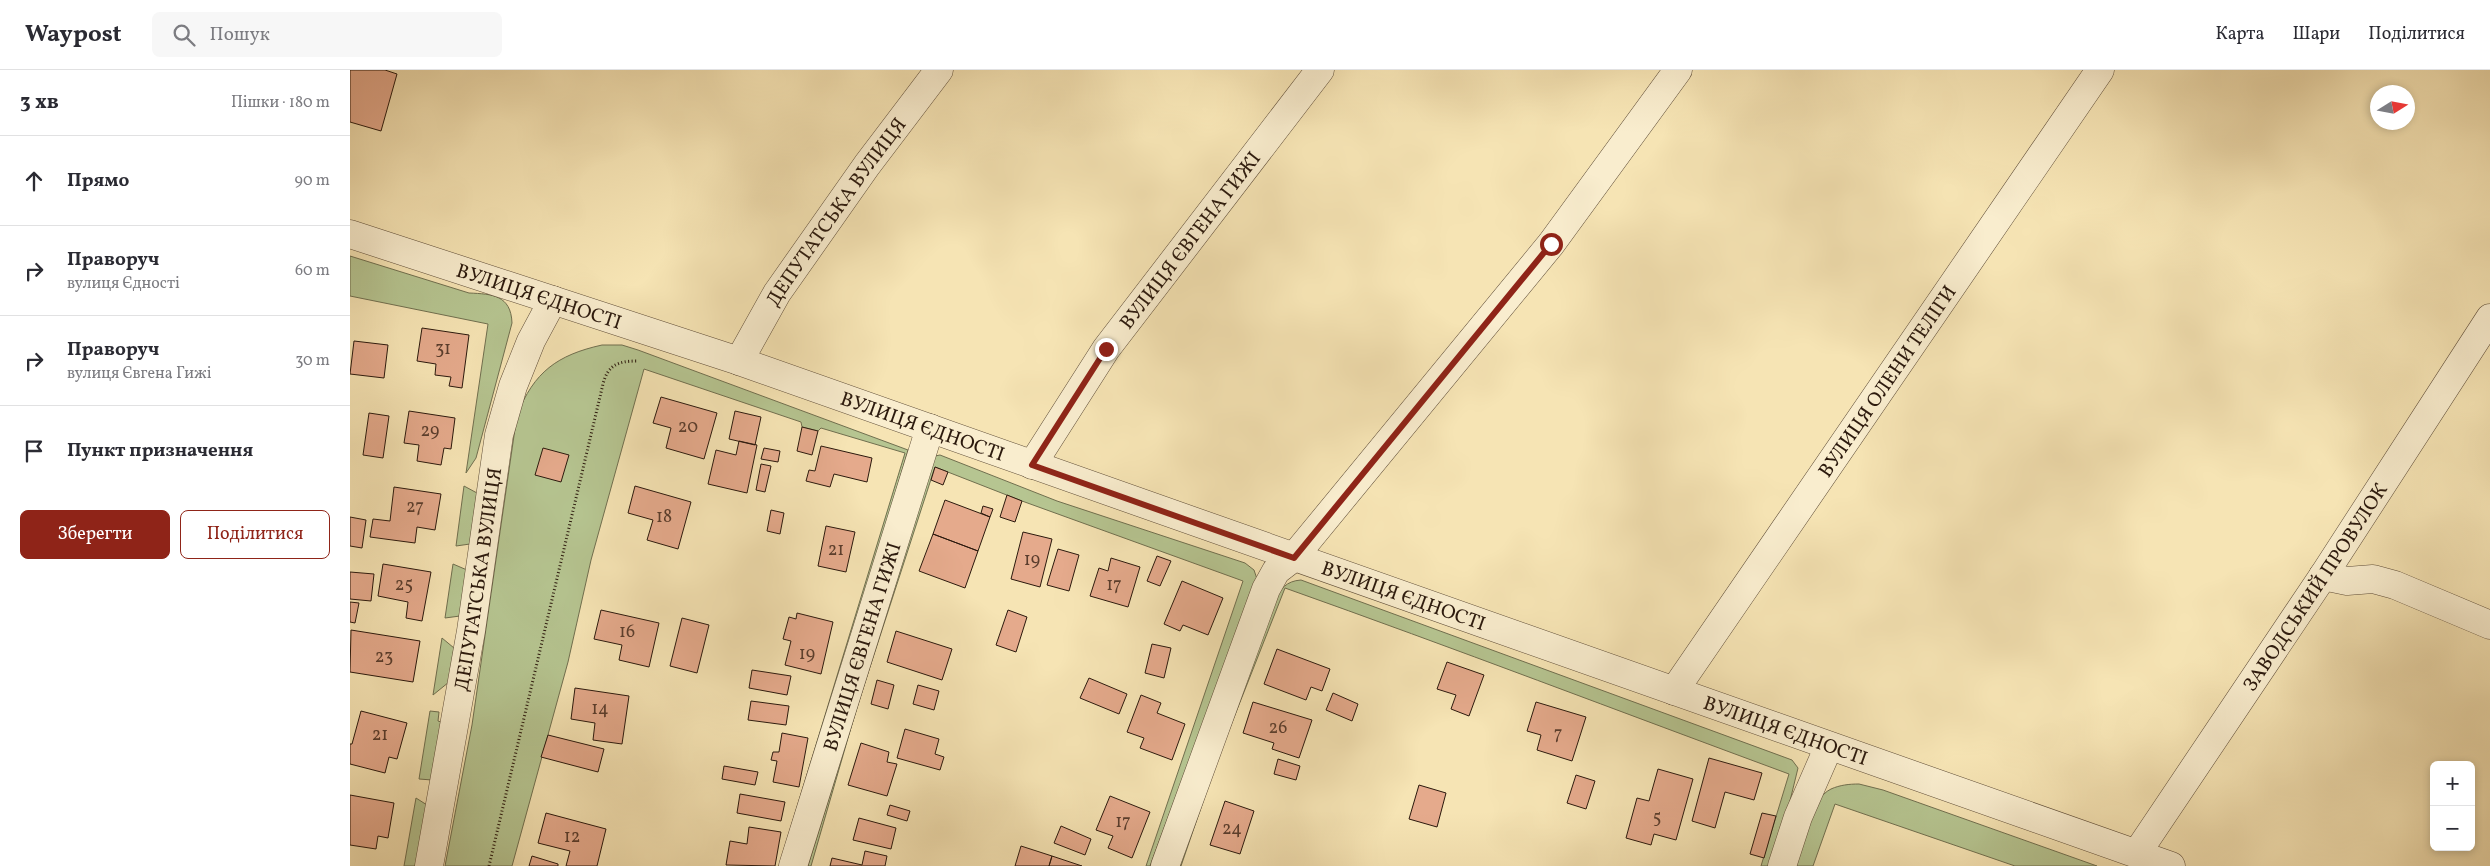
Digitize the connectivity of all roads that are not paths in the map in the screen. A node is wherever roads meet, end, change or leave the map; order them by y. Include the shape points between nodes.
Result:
1 (940, 70) edge
2 (1320, 70) edge
3 (1678, 70) edge
4 (2100, 70) edge
5 (350, 234) edge
6 (553, 300) junction
7 (2490, 318) edge
8 (740, 361) junction
9 (930, 428) junction
10 (1032, 465) junction
11 (1294, 558) junction
12 (2323, 576) junction
13 (2490, 625) edge
14 (1674, 692) junction
15 (1829, 746) junction
16 (2137, 854) junction
17 (429, 866) edge
18 (793, 866) edge
19 (1165, 866) edge
20 (1782, 866) edge
21 (2171, 866) edge

1 - 8 street, ДЕПУТАТСЬКА ВУЛИЦЯ via 867,165 777,293
2 - 10 street, ВУЛИЦЯ ЄВГЕНА ГИЖІ via 1106,349
3 - 11 street via 1551,244
4 - 14 street, ВУЛИЦЯ ОЛЕНИ ТЕЛІГИ
5 - 6 street, ВУЛИЦЯ ЄДНОСТІ
6 - 8 street, ВУЛИЦЯ ЄДНОСТІ
6 - 17 street, ДЕПУТАТСЬКА ВУЛИЦЯ via 512,386 499,435 472,631
7 - 12 street, ЗАВОДСЬКИЙ ПРОВУЛОК
8 - 9 street, ВУЛИЦЯ ЄДНОСТІ
9 - 10 street, ВУЛИЦЯ ЄДНОСТІ
9 - 18 street, ВУЛИЦЯ ЄВГЕНА ГИЖІ
10 - 11 street, ВУЛИЦЯ ЄДНОСТІ
11 - 14 street, ВУЛИЦЯ ЄДНОСТІ
11 - 19 street via 1276,571 1266,588
12 - 13 street via 2395,584
12 - 16 street, ЗАВОДСЬКИЙ ПРОВУЛОК
14 - 15 street, ВУЛИЦЯ ЄДНОСТІ
15 - 16 street, ВУЛИЦЯ ЄДНОСТІ
15 - 20 street via 1798,817
16 - 21 street, ВУЛИЦЯ ЄДНОСТІ

